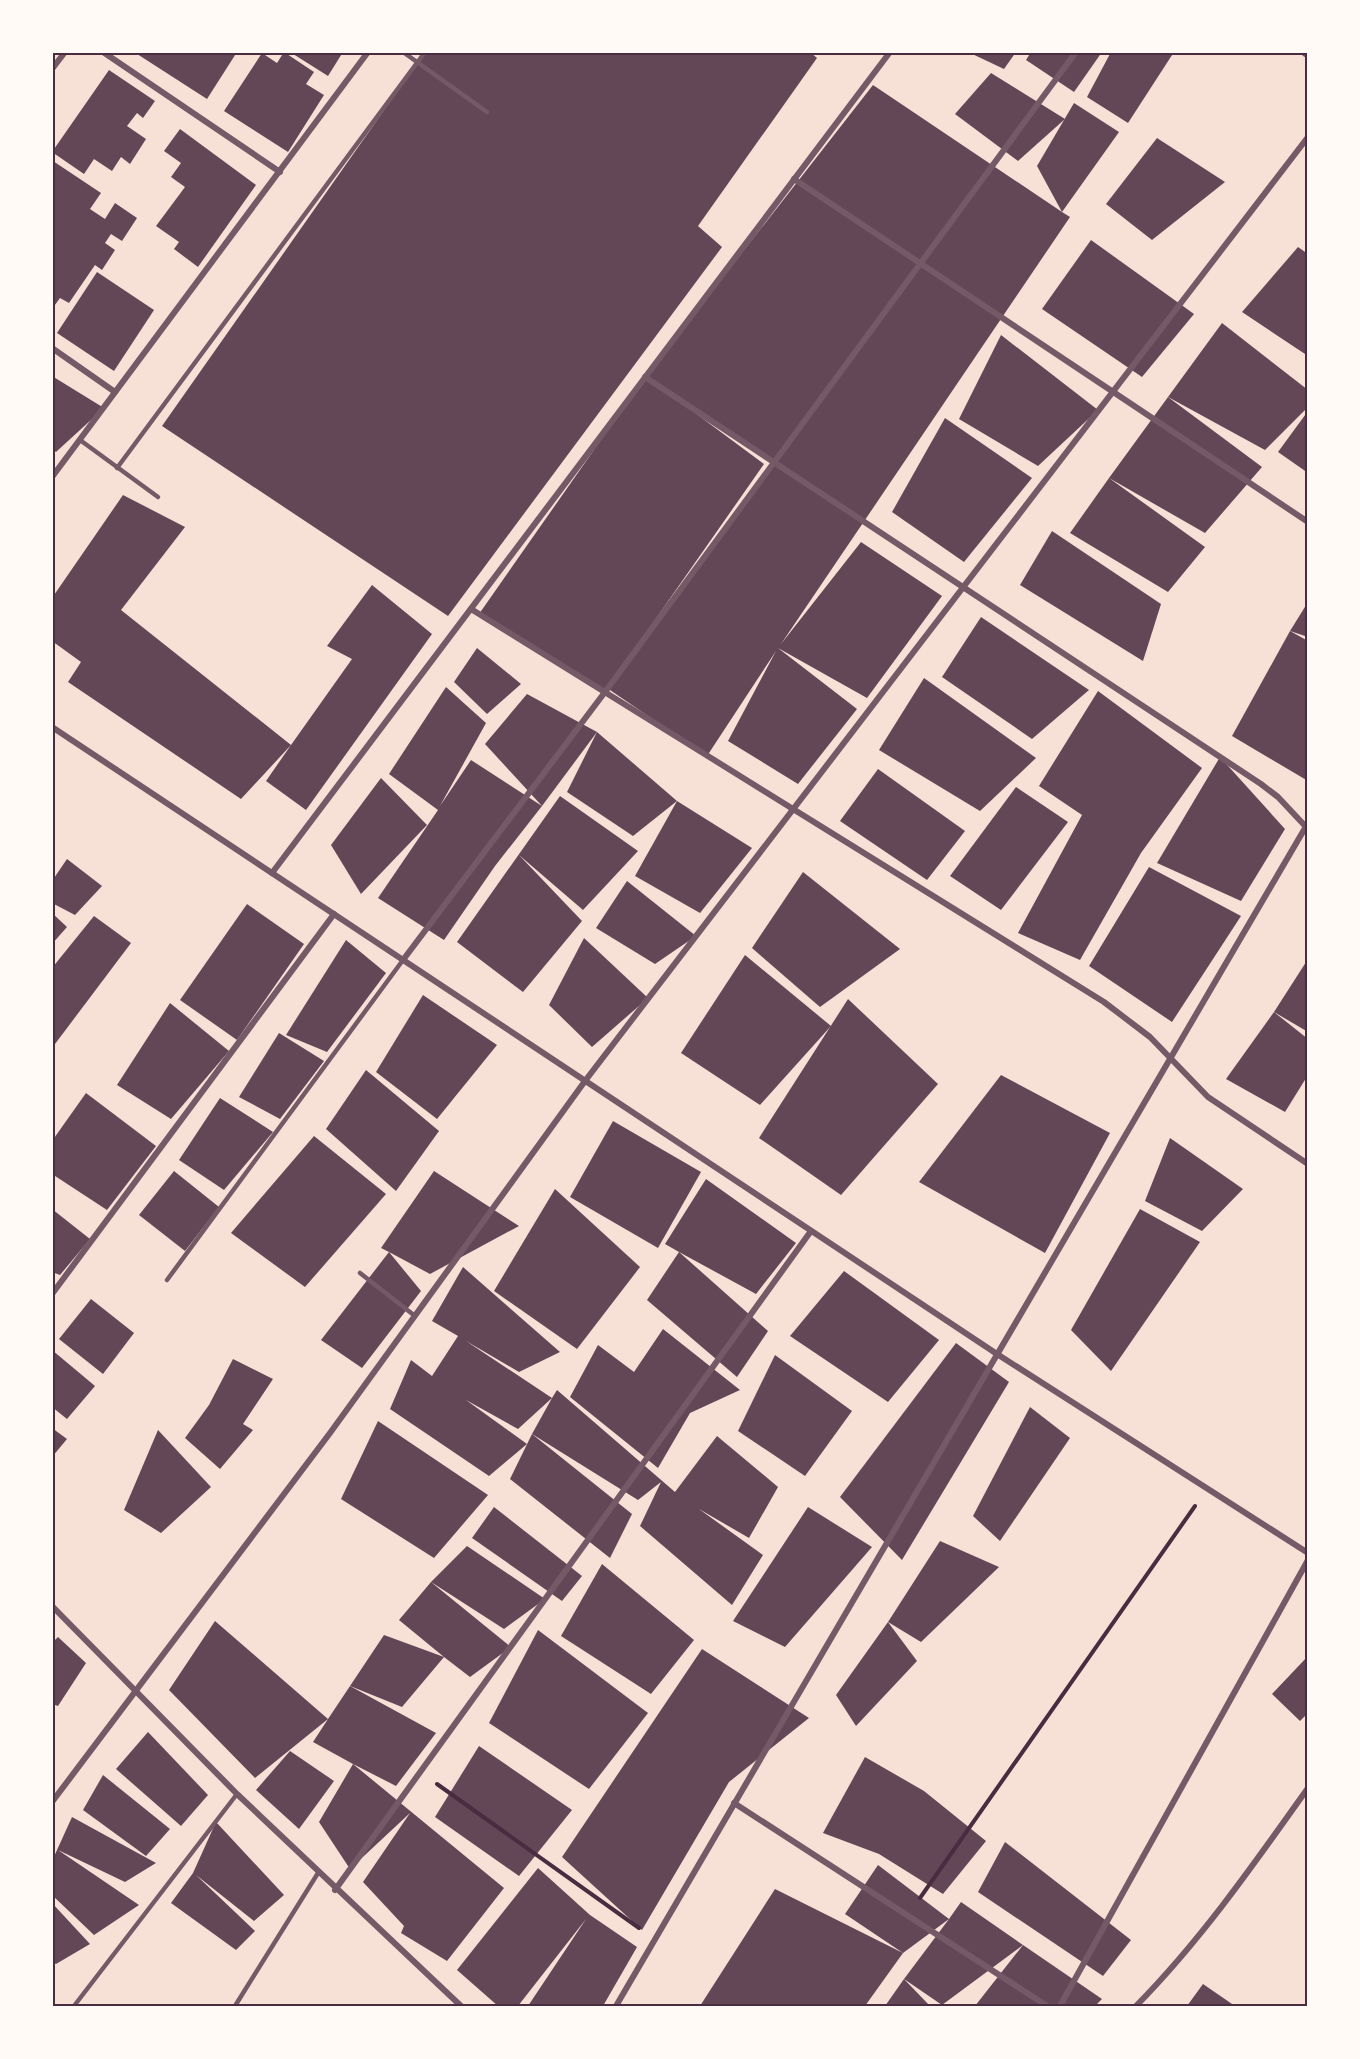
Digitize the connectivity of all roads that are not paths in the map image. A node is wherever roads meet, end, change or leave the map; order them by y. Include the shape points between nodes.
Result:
1 (65, 52) edge
2 (103, 52) edge
3 (368, 52) edge
4 (403, 52) edge
5 (425, 52) edge
6 (890, 52) edge
7 (1076, 52) edge
8 (417, 63) junction
9 (52, 69) edge
10 (487, 112) dead end
11 (1308, 136) edge
12 (280, 172) junction
13 (794, 179) junction
14 (921, 264) junction
15 (52, 348) edge
16 (645, 377) junction
17 (1113, 391) junction
18 (115, 392) junction
19 (80, 440) junction
20 (774, 462) junction
21 (117, 468) junction
22 (52, 477) edge
23 (158, 497) dead end
24 (1308, 522) edge
25 (963, 587) junction
26 (471, 609) junction
27 (605, 692) junction
28 (52, 727) edge
29 (793, 809) junction
30 (1307, 826) edge
31 (272, 873) junction
32 (334, 914) junction
33 (403, 960) junction
34 (1170, 1058) junction
35 (585, 1081) junction
36 (1308, 1164) edge
37 (811, 1231) junction
38 (360, 1272) dead end
39 (167, 1280) dead end
40 (52, 1294) edge
41 (415, 1316) junction
42 (997, 1354) junction
43 (1308, 1553) edge
44 (1308, 1560) edge
45 (52, 1606) edge
46 (137, 1693) junction
47 (1308, 1788) edge
48 (237, 1794) junction
49 (52, 1802) edge
50 (734, 1803) junction
51 (318, 1873) junction
52 (335, 1890) junction
53 (74, 2007) edge
54 (235, 2007) edge
55 (461, 2007) edge
56 (616, 2007) edge
57 (1047, 2007) edge
58 (1060, 2007) edge
59 (1136, 2007) edge

1 - 9 street
2 - 12 street
3 - 12 street
4 - 8 lane
5 - 8 lane
6 - 13 street
7 - 14 street
8 - 10 lane
8 - 21 lane
11 - 17 street
12 - 18 street
13 - 14 street
13 - 16 street
14 - 17 street
14 - 20 street
15 - 18 street
16 - 20 street
16 - 26 street
17 - 24 street
17 - 25 street
18 - 19 street
19 - 21 lane
19 - 22 street
20 - 25 street
20 - 27 street
21 - 23 lane
25 - 29 street
25 - 30 street via 1261,784
26 - 27 street
26 - 31 street
27 - 29 street
27 - 33 street
28 - 31 street
29 - 34 street via 1104,1002 1128,1018
29 - 35 street
30 - 34 street
31 - 32 street
32 - 33 street
32 - 40 street
33 - 35 street
33 - 39 lane
34 - 36 street via 1208,1097
34 - 42 street
35 - 37 street
35 - 41 street
37 - 42 street
37 - 52 street
38 - 41 lane
41 - 46 street
42 - 43 street
42 - 50 street
44 - 58 street
45 - 46 street
46 - 48 street
46 - 49 street
47 - 59 street via 1217,1914 1170,1973
48 - 51 street
48 - 53 lane
50 - 56 street
50 - 57 street
51 - 52 street
51 - 54 lane
52 - 55 street

